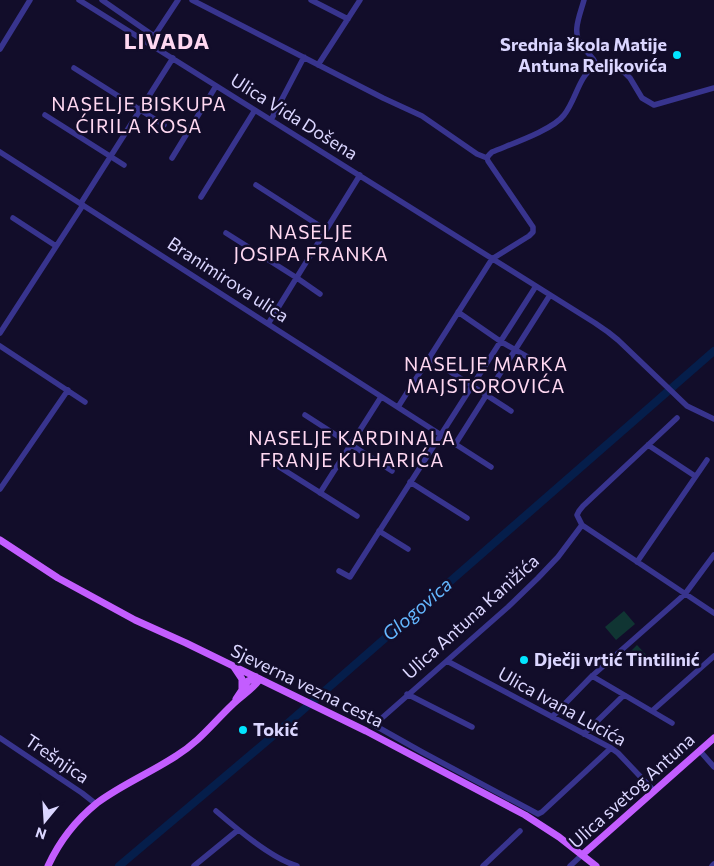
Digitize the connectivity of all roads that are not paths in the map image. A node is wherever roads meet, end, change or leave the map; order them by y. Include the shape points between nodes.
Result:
1 (30, 0) edge
2 (80, 0) edge
3 (102, 0) edge
4 (178, 0) edge
5 (192, 0) edge
6 (311, 0) edge
7 (360, 0) edge
8 (584, 0) edge
9 (348, 19) junction
10 (154, 36) junction
11 (149, 44) junction
12 (0, 49) edge
13 (304, 57) junction
14 (173, 58) junction
15 (318, 65) junction
16 (597, 66) junction
17 (74, 68) dead end
18 (216, 86) junction
19 (714, 88) edge
20 (140, 110) junction
21 (255, 110) junction
22 (45, 115) dead end
23 (271, 120) junction
24 (164, 125) dead end
25 (0, 152) edge
26 (110, 156) junction
27 (172, 158) dead end
28 (488, 158) junction
29 (124, 165) dead end
30 (360, 176) junction
31 (256, 185) dead end
32 (201, 197) dead end
33 (82, 204) junction
34 (13, 218) dead end
35 (326, 230) junction
36 (226, 233) dead end
37 (56, 246) junction
38 (492, 259) junction
39 (297, 278) junction
40 (536, 286) junction
41 (320, 294) dead end
42 (550, 295) junction
43 (458, 312) junction
44 (268, 324) junction
45 (0, 333) edge
46 (500, 341) junction
47 (0, 346) edge
48 (515, 350) junction
49 (429, 358) junction
50 (531, 359) dead end
51 (472, 385) junction
52 (68, 390) junction
53 (486, 395) junction
54 (381, 397) junction
55 (85, 402) dead end
56 (398, 407) junction
57 (511, 411) dead end
58 (305, 416) dead end
59 (677, 418) dead end
60 (714, 420) edge
61 (440, 434) junction
62 (456, 443) junction
63 (351, 445) junction
64 (648, 445) junction
65 (707, 460) dead end
66 (273, 463) dead end
67 (491, 467) dead end
68 (392, 471) dead end
69 (695, 476) junction
70 (410, 482) junction
71 (0, 489) edge
72 (320, 493) junction
73 (357, 516) dead end
74 (467, 518) dead end
75 (582, 525) junction
76 (379, 531) junction
77 (0, 540) edge
78 (408, 549) dead end
79 (714, 555) edge
80 (637, 562) junction
81 (339, 571) dead end
82 (685, 594) junction
83 (714, 613) edge
84 (714, 656) edge
85 (447, 661) junction
86 (232, 665) junction
87 (592, 676) junction
88 (258, 678) junction
89 (242, 690) junction
90 (407, 694) junction
91 (624, 695) junction
92 (233, 704) junction
93 (652, 711) junction
94 (552, 717) junction
95 (672, 723) dead end
96 (472, 727) dead end
97 (584, 734) junction
98 (0, 738) edge
99 (714, 738) edge
100 (611, 748) junction
101 (700, 751) junction
102 (420, 755) junction
103 (714, 767) edge
104 (654, 791) junction
105 (96, 804) junction
106 (216, 811) dead end
107 (238, 830) junction
108 (520, 831) dead end
109 (582, 855) junction
110 (48, 866) edge
111 (194, 866) edge
112 (297, 866) edge
113 (483, 866) edge
114 (570, 866) edge
115 (596, 866) edge

1 - 12 street
2 - 11 street, Ulica Vida Došena
3 - 10 street
4 - 10 street
5 - 13 street
6 - 9 street
7 - 9 street
8 - 16 street via 576,36
9 - 15 street
10 - 11 street
11 - 14 street, Ulica Vida Došena
13 - 15 street
13 - 23 street
14 - 18 street, Ulica Vida Došena
14 - 20 street
15 - 28 street via 422,116 477,154
16 - 19 street via 624,72 642,98 654,105
16 - 28 street via 584,77 566,113 556,124 492,152
17 - 20 street
18 - 21 street, Ulica Vida Došena
18 - 27 street
20 - 24 street
20 - 26 street
21 - 23 street, Ulica Vida Došena
21 - 32 street
22 - 26 street
23 - 30 street, Ulica Vida Došena
25 - 33 street, Branimirova ulica
26 - 29 street
26 - 33 street
28 - 38 street via 533,227 530,236
30 - 35 street
30 - 38 street, Ulica Vida Došena
31 - 35 street
33 - 37 street
33 - 44 street, Branimirova ulica
34 - 37 street
35 - 39 street
36 - 39 street
37 - 45 street
38 - 40 street, Ulica Vida Došena
38 - 43 street
39 - 41 street
39 - 44 street
40 - 42 street, Ulica Vida Došena
40 - 46 street
42 - 48 street
42 - 60 street, Ulica Vida Došena via 608,332 676,397
43 - 46 street
43 - 49 street
44 - 54 street, Branimirova ulica
46 - 48 street
46 - 51 street
47 - 52 street
48 - 50 street
48 - 53 street
49 - 51 street
49 - 56 street
51 - 53 street
51 - 61 street
52 - 55 street
52 - 71 street
53 - 57 street
53 - 62 street
54 - 56 street, Branimirova ulica
54 - 63 street
56 - 61 street, Branimirova ulica
58 - 63 street
59 - 64 street
61 - 62 street, Branimirova ulica
61 - 70 street
62 - 67 street, Branimirova ulica
63 - 68 street
63 - 72 street
64 - 69 street
64 - 75 street via 579,511 577,515
65 - 69 street
66 - 72 street
69 - 80 street
70 - 74 street
70 - 76 street
72 - 73 street
75 - 80 street
75 - 85 street, Ulica Antuna Kanižića via 538,578
76 - 78 street
76 - 81 street via 350,577
77 - 86 main road, Sjeverna vezna cesta via 101,602
79 - 82 street
80 - 82 street
82 - 83 street
82 - 87 street
84 - 93 street
85 - 90 street, Ulica Antuna Kanižića
85 - 94 street, Ulica Ivana Lucića
86 - 88 main road, Sjeverna vezna cesta
86 - 89 main road via 243,683
87 - 91 street
87 - 94 street
88 - 89 main road via 248,681
88 - 92 main road
88 - 102 main road, Sjeverna vezna cesta
89 - 92 main road
90 - 96 street
90 - 102 street, Ulica Antuna Kanižića via 374,724
91 - 93 street
91 - 97 street
92 - 105 main road via 187,748
93 - 95 street
94 - 97 street, Ulica Ivana Lucića
97 - 100 street, Ulica Ivana Lucića
98 - 105 street, Trešnjica
99 - 101 main road, Ulica svetog Antuna
100 - 102 street via 538,814
100 - 104 street, Ulica Ivana Lucića
101 - 103 street
101 - 104 main road, Ulica svetog Antuna
102 - 109 main road, Sjeverna vezna cesta via 525,815
104 - 109 main road, Ulica svetog Antuna
105 - 110 main road via 63,840
106 - 107 street
107 - 111 street
107 - 112 street
108 - 113 street
109 - 114 street, Ulica svetog Antuna
109 - 115 main road, Sjeverna vezna cesta

